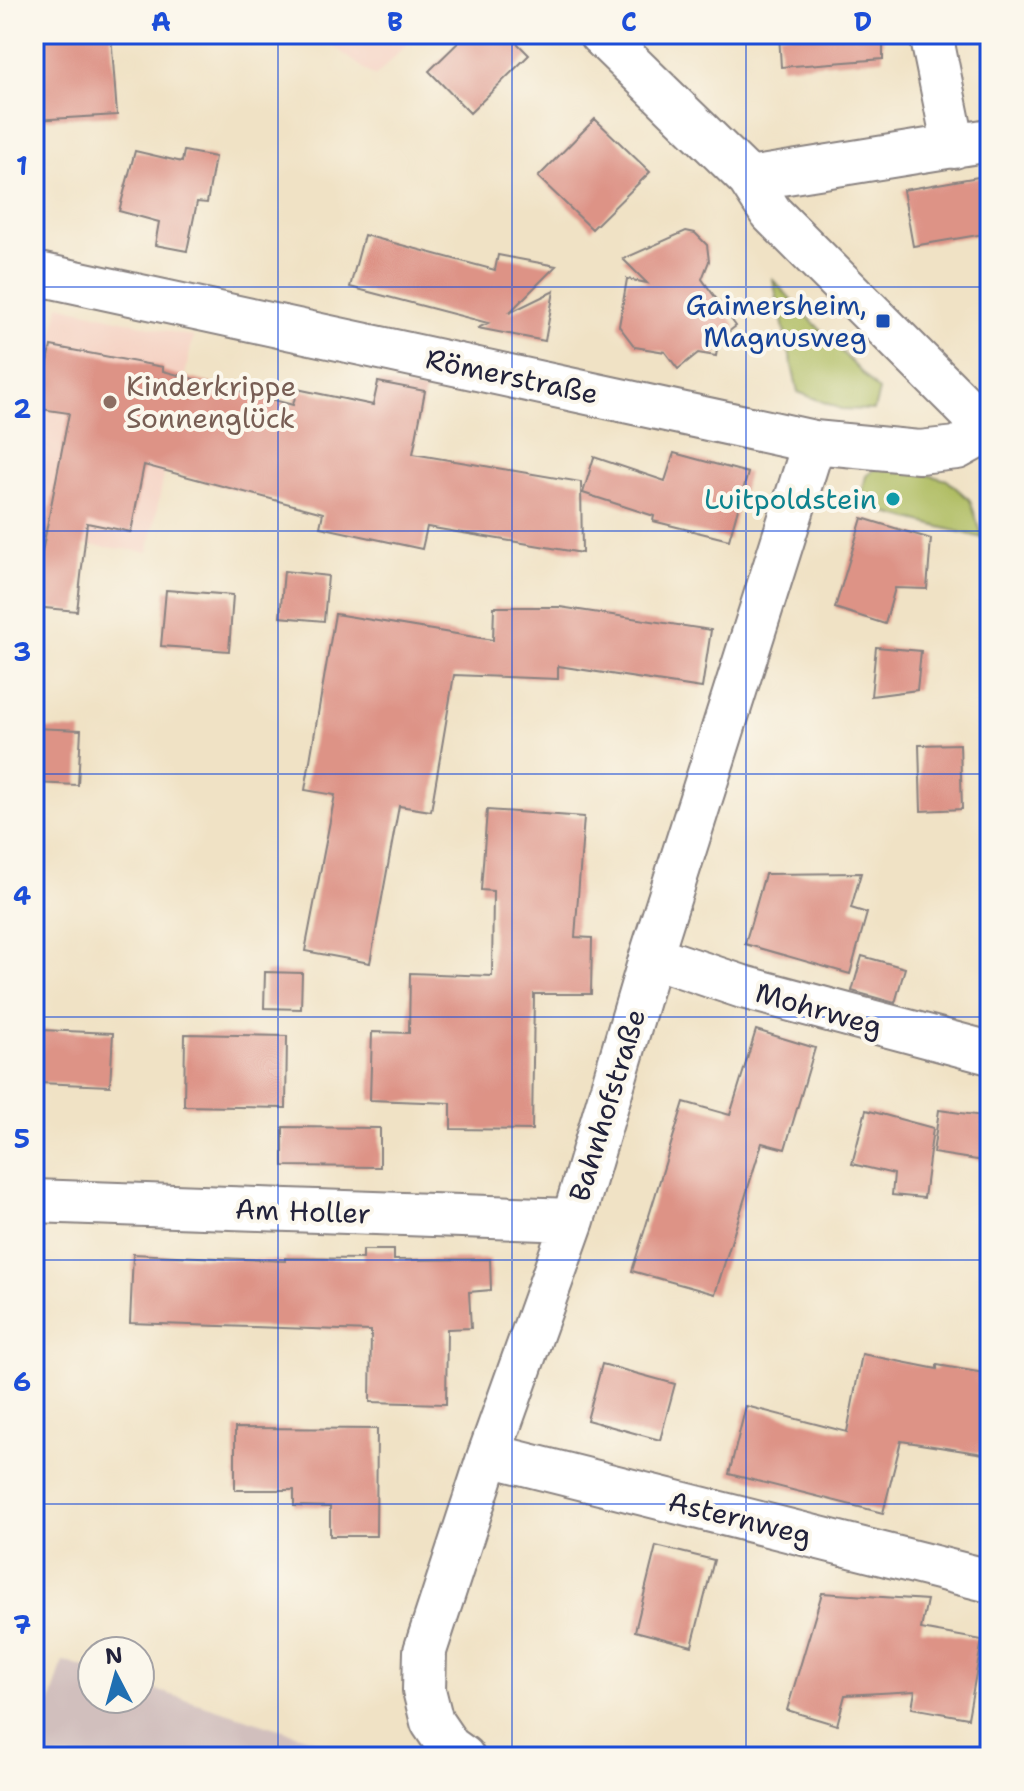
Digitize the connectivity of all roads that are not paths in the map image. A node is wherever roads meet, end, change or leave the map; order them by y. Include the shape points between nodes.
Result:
1 (600, 34) edge
2 (931, 34) edge
3 (972, 143) edge
4 (749, 179) junction
5 (34, 273) edge
6 (989, 432) edge
7 (814, 442) junction
8 (651, 956) junction
9 (990, 1053) edge
10 (34, 1201) edge
11 (573, 1220) junction
12 (489, 1455) junction
13 (990, 1581) edge
14 (463, 1757) edge

1 - 4 street
2 - 3 street
3 - 4 street
4 - 6 street via 771,213
5 - 7 street, Römerstraße
6 - 7 street, Römerstraße via 957,448 919,452
7 - 8 street, Bahnhofstraße
8 - 9 street, Mohrweg via 757,991
8 - 11 street, Bahnhofstraße
10 - 11 street, Am Holler
11 - 12 street, Bahnhofstraße
12 - 13 street, Asternweg
12 - 14 street, Bahnhofstraße via 425,1651 424,1690 432,1722

